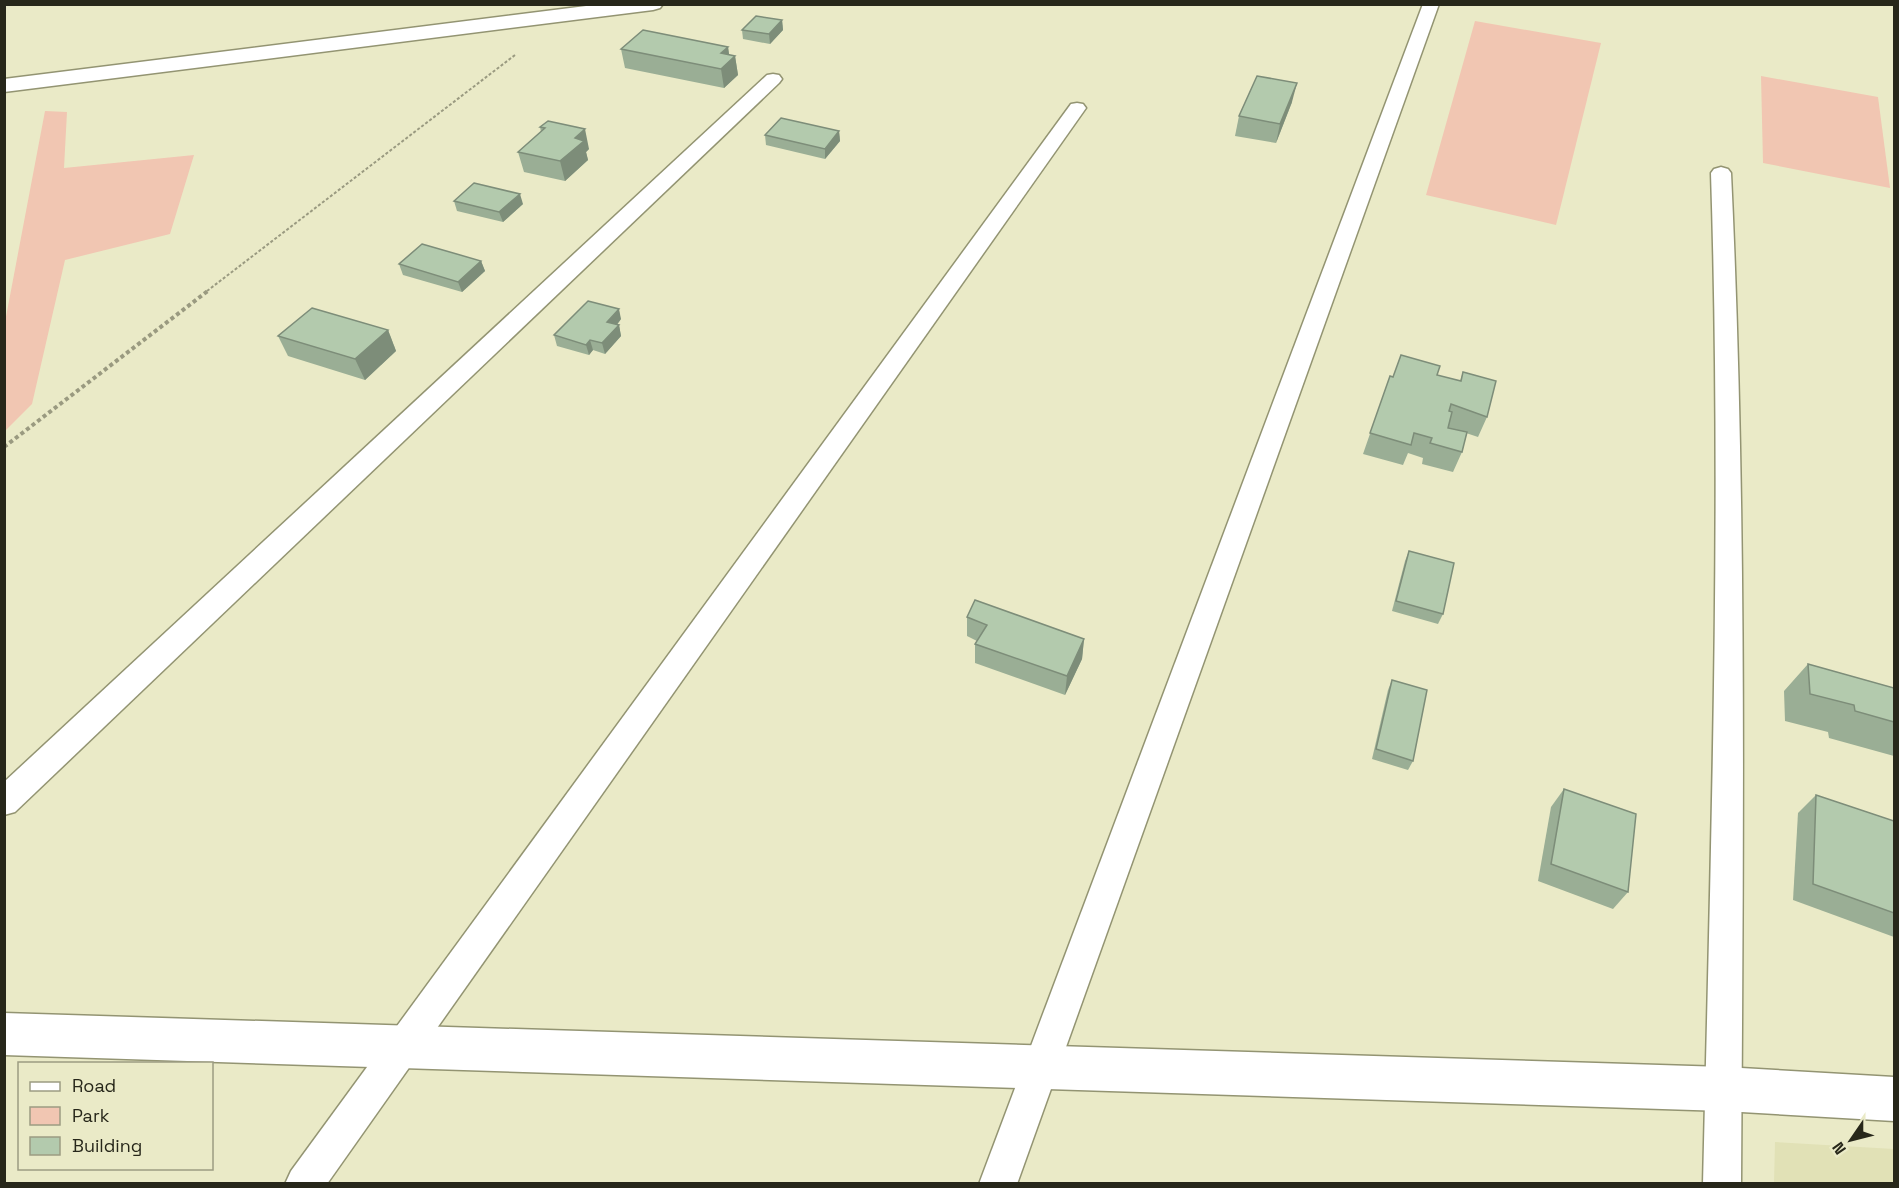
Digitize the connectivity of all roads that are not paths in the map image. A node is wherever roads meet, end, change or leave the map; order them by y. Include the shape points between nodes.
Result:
1 (652, 4) edge
2 (1431, 4) edge
3 (773, 80) dead end
4 (4, 86) edge
5 (1077, 108) dead end
6 (1721, 173) dead end
7 (4, 802) edge
8 (4, 1034) edge
9 (399, 1048) junction
10 (1040, 1065) junction
11 (1724, 1089) junction
12 (1894, 1099) edge
13 (304, 1184) edge
14 (998, 1184) edge
15 (1722, 1184) edge

1 - 4 street
2 - 10 lane
3 - 7 lane
5 - 9 lane
6 - 11 lane via 1728,308 1730,681
8 - 9 street
9 - 10 street
9 - 13 lane
10 - 11 street
10 - 14 lane
11 - 12 street
11 - 15 lane

